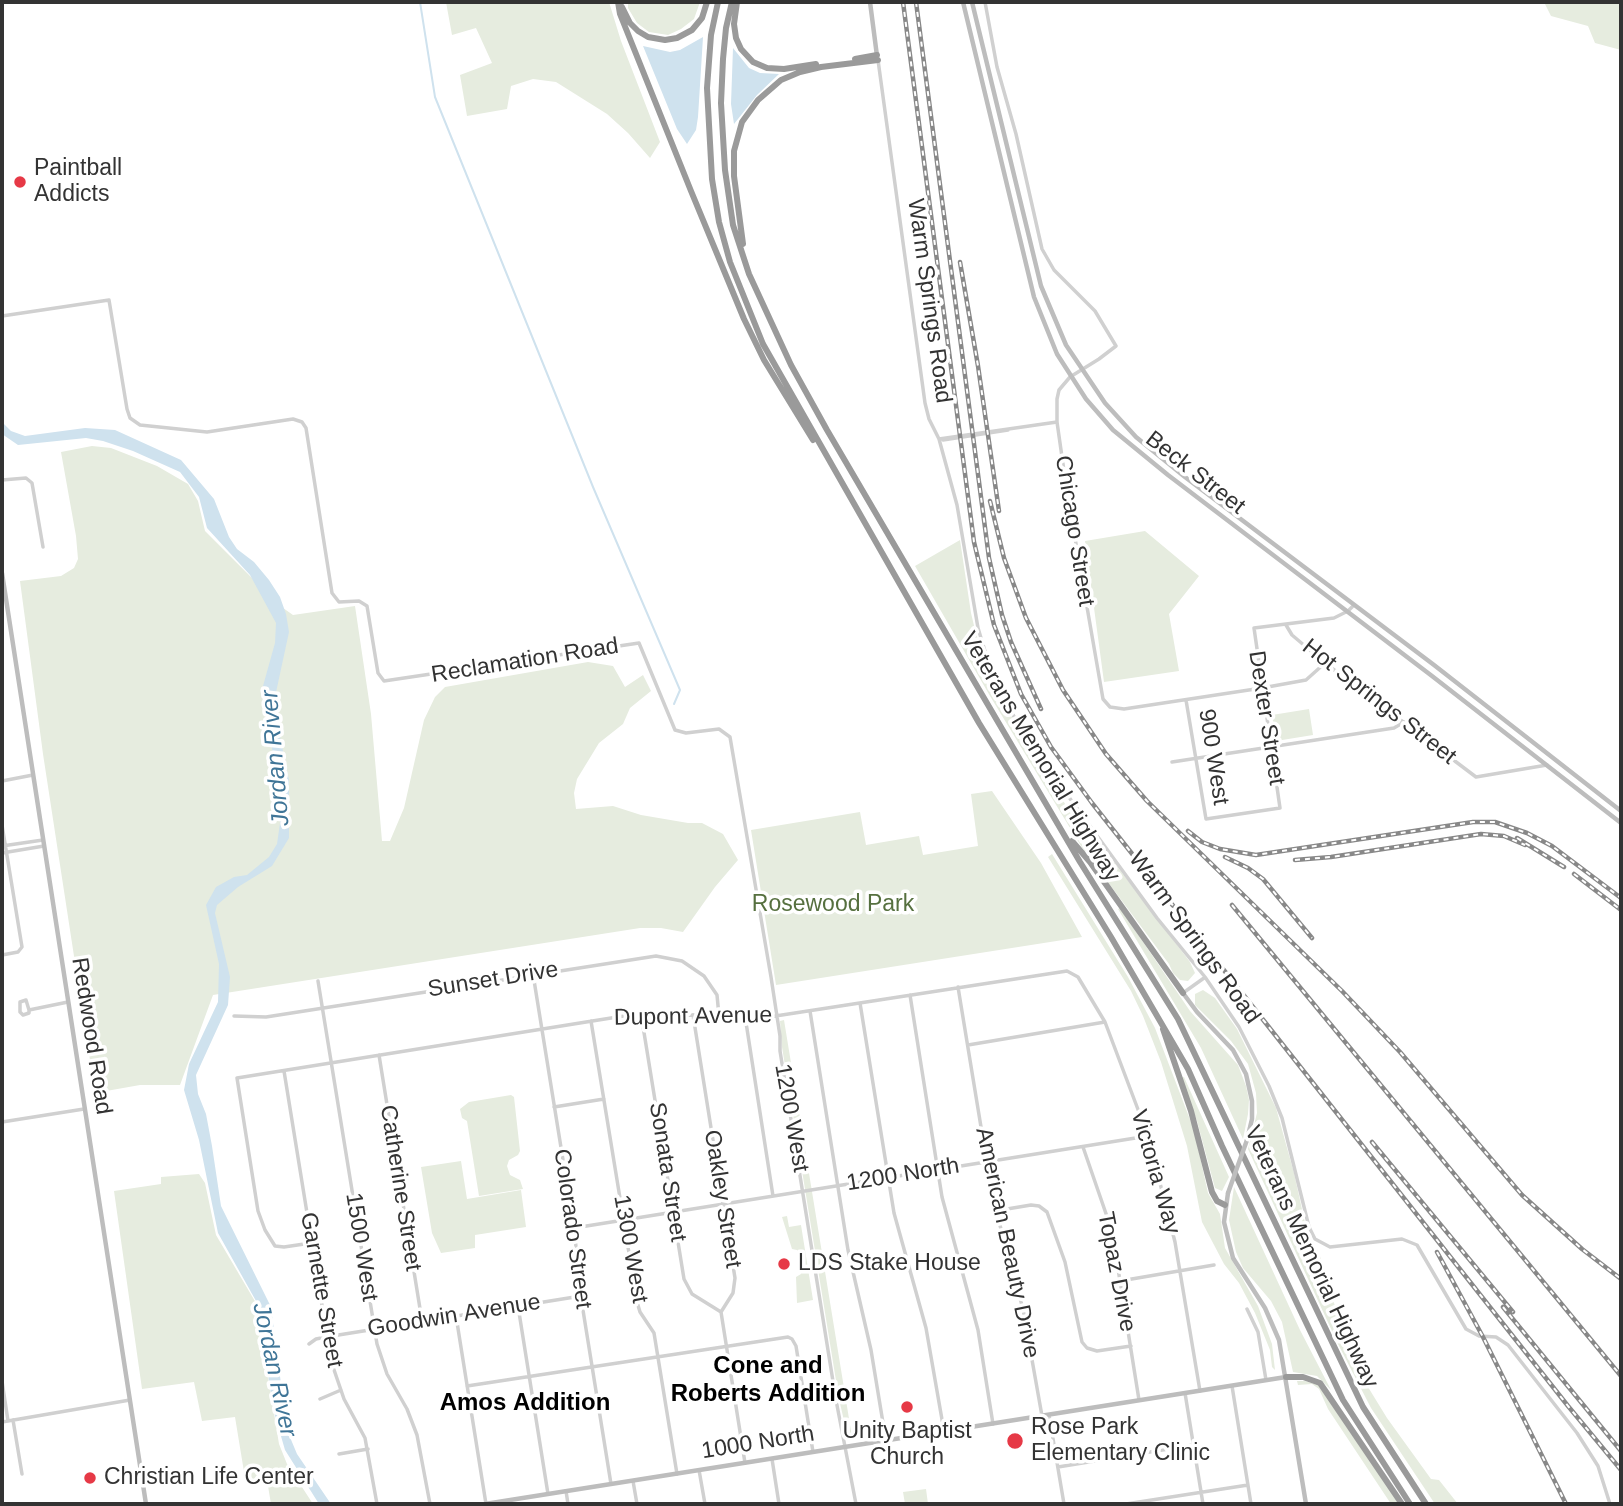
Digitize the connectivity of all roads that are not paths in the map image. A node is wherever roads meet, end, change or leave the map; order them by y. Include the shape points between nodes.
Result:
1 (619, 2) edge
2 (707, 2) edge
3 (718, 2) edge
4 (732, 2) edge
5 (737, 2) edge
6 (870, 2) edge
7 (963, 2) edge
8 (972, 2) edge
9 (985, 2) edge
10 (877, 58) junction
11 (748, 274) junction
12 (2, 316) edge
13 (1081, 370) junction
14 (1070, 377) junction
15 (1057, 422) junction
16 (939, 439) junction
17 (825, 453) junction
18 (2, 480) edge
19 (43, 547) dead end
20 (2, 573) edge
21 (3, 584) edge
22 (1354, 605) junction
23 (1348, 611) junction
24 (1286, 625) junction
25 (1325, 663) junction
26 (1262, 688) junction
27 (1186, 700) junction
28 (1404, 722) junction
29 (726, 733) joint
30 (1271, 748) junction
31 (1195, 759) junction
32 (1172, 762) dead end
33 (1547, 765) junction
34 (33, 775) junction
35 (2, 781) edge
36 (2, 786) edge
37 (3, 806) edge
38 (1621, 811) edge
39 (1206, 819) joint
40 (1621, 823) edge
41 (1062, 829) junction
42 (43, 843) junction
43 (4, 846) edge
44 (4, 852) edge
45 (2, 955) edge
46 (1067, 971) joint
47 (533, 974) junction
48 (1205, 977) junction
49 (318, 981) dead end
50 (958, 987) junction
51 (1183, 993) junction
52 (910, 995) junction
53 (68, 1002) junction
54 (860, 1003) junction
55 (323, 1007) junction
56 (29, 1010) dead end
57 (810, 1011) junction
58 (641, 1014) junction
59 (693, 1015) junction
60 (234, 1016) dead end
61 (719, 1016) junction
62 (745, 1016) junction
63 (777, 1016) junction
64 (1159, 1017) junction
65 (591, 1021) junction
66 (1105, 1022) junction
67 (542, 1029) junction
68 (968, 1045) junction
69 (379, 1055) junction
70 (331, 1063) junction
71 (284, 1070) junction
72 (604, 1099) junction
73 (554, 1107) junction
74 (84, 1110) junction
75 (2, 1122) edge
76 (1148, 1136) junction
77 (1083, 1147) junction
78 (986, 1162) junction
79 (938, 1170) junction
80 (888, 1178) junction
81 (838, 1186) junction
82 (803, 1191) junction
83 (774, 1196) junction
84 (723, 1204) junction
85 (1225, 1205) junction
86 (995, 1210) junction
87 (673, 1212) junction
88 (623, 1220) junction
89 (574, 1228) junction
90 (311, 1243) junction
91 (1214, 1265) dead end
92 (1180, 1271) junction
93 (1120, 1281) junction
94 (581, 1296) junction
95 (518, 1306) junction
96 (1247, 1308) dead end
97 (721, 1312) junction
98 (456, 1316) junction
99 (422, 1321) junction
100 (374, 1329) junction
101 (326, 1337) junction
102 (309, 1344) dead end
103 (727, 1345) junction
104 (1131, 1346) junction
105 (658, 1356) junction
106 (592, 1366) junction
107 (529, 1376) junction
108 (1286, 1377) junction
109 (1266, 1380) junction
110 (2, 1381) edge
111 (467, 1386) junction
112 (1232, 1386) junction
113 (341, 1390) junction
114 (1200, 1391) junction
115 (1185, 1393) junction
116 (320, 1399) dead end
117 (130, 1400) junction
118 (1139, 1400) junction
119 (1049, 1415) junction
120 (1042, 1416) junction
121 (11, 1420) junction
122 (2, 1422) edge
123 (993, 1424) junction
124 (944, 1431) junction
125 (886, 1441) junction
126 (1194, 1445) junction
127 (847, 1447) junction
128 (368, 1449) junction
129 (813, 1452) junction
130 (339, 1454) dead end
131 (772, 1459) junction
132 (746, 1463) junction
133 (1058, 1467) junction
134 (699, 1470) junction
135 (22, 1474) dead end
136 (677, 1474) junction
137 (633, 1481) junction
138 (611, 1484) junction
139 (1248, 1485) junction
140 (566, 1491) junction
141 (1201, 1492) junction
142 (548, 1494) junction
143 (507, 1503) edge
144 (146, 1504) edge
145 (377, 1504) edge
146 (430, 1504) edge
147 (485, 1504) edge
148 (568, 1504) edge
149 (637, 1504) edge
150 (705, 1504) edge
151 (779, 1504) edge
152 (856, 1504) edge
153 (1064, 1504) edge
154 (1126, 1504) edge
155 (1203, 1504) edge
156 (1251, 1504) edge
157 (1306, 1504) edge
158 (1402, 1504) edge
159 (1410, 1504) edge
160 (1426, 1504) edge
161 (1610, 1504) edge

1 - 2 highway via 633,27 648,37 665,40 692,30
1 - 17 highway via 748,328 779,387
3 - 17 highway, Veterans Memorial Highway via 711,35 707,111 719,222 762,344
4 - 11 highway, Veterans Memorial Highway via 721,103 724,170 733,225
5 - 10 highway via 734,24 741,49 767,68
6 - 10 main road, Warm Springs Road
7 - 14 main road, Beck Street via 1034,297
8 - 13 main road, Beck Street via 1041,286
9 - 13 street via 1042,249 1054,270 1095,311 1116,346
10 - 11 highway via 821,67 781,80 742,122 734,150 734,176
10 - 16 street, Warm Springs Road via 918,367 929,419
11 - 41 highway, Veterans Memorial Highway via 827,430
12 - 29 street, Reclamation Road via 109,300 127,409 140,425 214,432 293,419 303,422 332,593 339,602 359,601 367,606 378,673 384,681 639,643 675,730
13 - 14 street
13 - 22 main road, Beck Street via 1115,415 1148,447
14 - 15 street, Chicago Street via 1059,390
14 - 23 main road, Beck Street via 1129,444
15 - 16 street
15 - 27 street, Chicago Street via 1104,701 1124,709
16 - 48 street, Warm Springs Road via 959,514 978,628 1004,700 1157,918
17 - 64 highway, Veterans Memorial Highway via 979,723
18 - 19 street via 24,478 33,483
20 - 21 main road, Redwood Road
21 - 34 main road, Redwood Road
22 - 23 street
22 - 38 main road, Beck Street
23 - 24 street via 1334,618
23 - 33 main road, Beck Street
24 - 25 street, Hot Springs Street
24 - 26 street, Dexter Street via 1254,628
25 - 26 street via 1306,680
25 - 28 street, Hot Springs Street
26 - 27 street
26 - 30 street, Dexter Street
27 - 31 street, 900 West
28 - 30 street via 1394,728
28 - 33 street, Hot Springs Street via 1476,777
29 - 63 street, 1200 West via 731,740
30 - 31 street
30 - 39 street, Dexter Street via 1280,808
31 - 32 street
31 - 39 street, 900 West
33 - 40 main road, Beck Street
34 - 35 street
34 - 42 main road, Redwood Road
36 - 37 street
37 - 43 street
41 - 51 highway
41 - 160 highway, Veterans Memorial Highway via 1178,1019 1363,1406
42 - 43 street
42 - 44 street
42 - 53 main road, Redwood Road
43 - 44 street
44 - 45 street via 22,947
46 - 50 street, Dupont Avenue
46 - 66 street, Victoria Way via 1078,977
47 - 55 street, Sunset Drive
47 - 61 street, Sunset Drive via 669,957 694,967 708,980 718,999
47 - 67 street, Colorado Street
48 - 51 street
48 - 161 street, Warm Springs Road via 1239,1027 1269,1086 1315,1239 1338,1248 1396,1239 1417,1245 1466,1329 1508,1345 1577,1433 1598,1466
49 - 55 street, 1500 West
50 - 52 street, Dupont Avenue
50 - 68 street, American Beauty Drive
51 - 85 main road, bridge via 1233,1050 1246,1074 1252,1101 1247,1140
52 - 54 street, Dupont Avenue
52 - 79 street
53 - 56 street
53 - 74 main road, Redwood Road
54 - 57 street, Dupont Avenue
54 - 80 street
55 - 60 street, Sunset Drive via 260,1017
55 - 70 street, 1500 West
57 - 63 street, Dupont Avenue
57 - 81 street
58 - 59 street, Dupont Avenue
58 - 65 street, Dupont Avenue
58 - 87 street, Sonata Street
59 - 61 street, Dupont Avenue
59 - 84 street, Oakley Street
61 - 62 street, Dupont Avenue
62 - 63 street, Dupont Avenue
62 - 83 street
63 - 82 street, 1200 West
64 - 85 highway via 1212,1192
64 - 159 highway, Veterans Memorial Highway via 1188,1069 1343,1400
65 - 67 street, Dupont Avenue
65 - 72 street, 1300 West
66 - 68 street
66 - 76 street, Victoria Way
67 - 69 street, Dupont Avenue
67 - 73 street, Colorado Street
68 - 78 street, American Beauty Drive
69 - 70 street, Dupont Avenue
69 - 99 street, Catherine Street
70 - 71 street, Dupont Avenue
70 - 100 street, 1500 West
71 - 90 street, Garnette Street
71 - 90 street, Dupont Avenue via 237,1078 265,1230 278,1247
72 - 73 street
72 - 88 street, 1300 West
73 - 89 street, Colorado Street
74 - 75 street
74 - 117 main road, Redwood Road
76 - 77 street, 1200 North
76 - 92 street, Victoria Way
77 - 78 street, 1200 North
77 - 93 street, Topaz Drive via 1110,1223
78 - 79 street, 1200 North
78 - 86 street, American Beauty Drive
79 - 80 street, 1200 North
79 - 123 street via 978,1329
80 - 81 street, 1200 North
80 - 124 street via 929,1344
81 - 82 street, 1200 North
81 - 125 street
82 - 83 street, 1200 North
82 - 127 street, 1200 West
83 - 84 street, 1200 North
84 - 87 street, 1200 North
84 - 97 street, Oakley Street via 735,1282
85 - 108 main road via 1225,1232 1233,1258 1273,1323
86 - 104 street via 1031,1205 1047,1212 1065,1262 1082,1342 1097,1351
86 - 120 street, American Beauty Drive via 1027,1325
87 - 88 street, 1200 North
87 - 97 street, Sonata Street via 686,1286
88 - 89 street, 1200 North
88 - 105 street, 1300 West via 637,1303 654,1331
89 - 94 street, Colorado Street
90 - 101 street, Garnette Street
91 - 92 street
92 - 93 street
92 - 114 street, Victoria Way
93 - 104 street, Topaz Drive
94 - 95 street, Goodwin Avenue
94 - 106 street, Colorado Street
95 - 98 street, Goodwin Avenue
95 - 107 street
96 - 109 street via 1258,1332
97 - 103 street
98 - 99 street, Goodwin Avenue
98 - 111 street
99 - 100 street, Goodwin Avenue
100 - 101 street, Goodwin Avenue
100 - 146 street, 1500 West via 383,1364 417,1435
101 - 102 street, Goodwin Avenue
101 - 113 street, Garnette Street
103 - 105 street
103 - 129 street via 785,1336 792,1339
103 - 132 street
104 - 118 street, Topaz Drive
105 - 106 street
105 - 136 street, 1300 West
106 - 107 street
106 - 138 street, Colorado Street
107 - 111 street
107 - 142 street
108 - 109 main road, 1000 North
108 - 157 main road
108 - 158 highway via 1321,1383
109 - 112 main road, 1000 North
110 - 121 street
111 - 147 street
112 - 114 main road, 1000 North
112 - 139 street
113 - 116 street
113 - 128 street, Garnette Street
114 - 115 main road, 1000 North
115 - 118 main road, 1000 North
115 - 126 street
117 - 121 street
117 - 144 main road, Redwood Road
118 - 119 main road, 1000 North
119 - 120 main road, 1000 North
119 - 133 street
120 - 123 main road, 1000 North
121 - 122 street
121 - 135 street
123 - 124 main road, 1000 North
124 - 125 main road, 1000 North
125 - 127 main road, 1000 North
126 - 133 street
126 - 141 street
127 - 129 main road, 1000 North
127 - 152 street, 1200 West
128 - 130 street
128 - 145 street, Garnette Street
129 - 131 main road, 1000 North
131 - 132 main road, 1000 North
131 - 151 street
132 - 134 main road, 1000 North
133 - 153 street
134 - 136 main road, 1000 North
134 - 150 street
136 - 137 main road, 1000 North
137 - 138 main road, 1000 North
137 - 149 street
138 - 140 main road, 1000 North
139 - 141 street
139 - 156 street
140 - 142 main road, 1000 North
140 - 148 street
141 - 154 street
141 - 155 street
142 - 143 main road, 1000 North
143 - 147 main road, 1000 North

